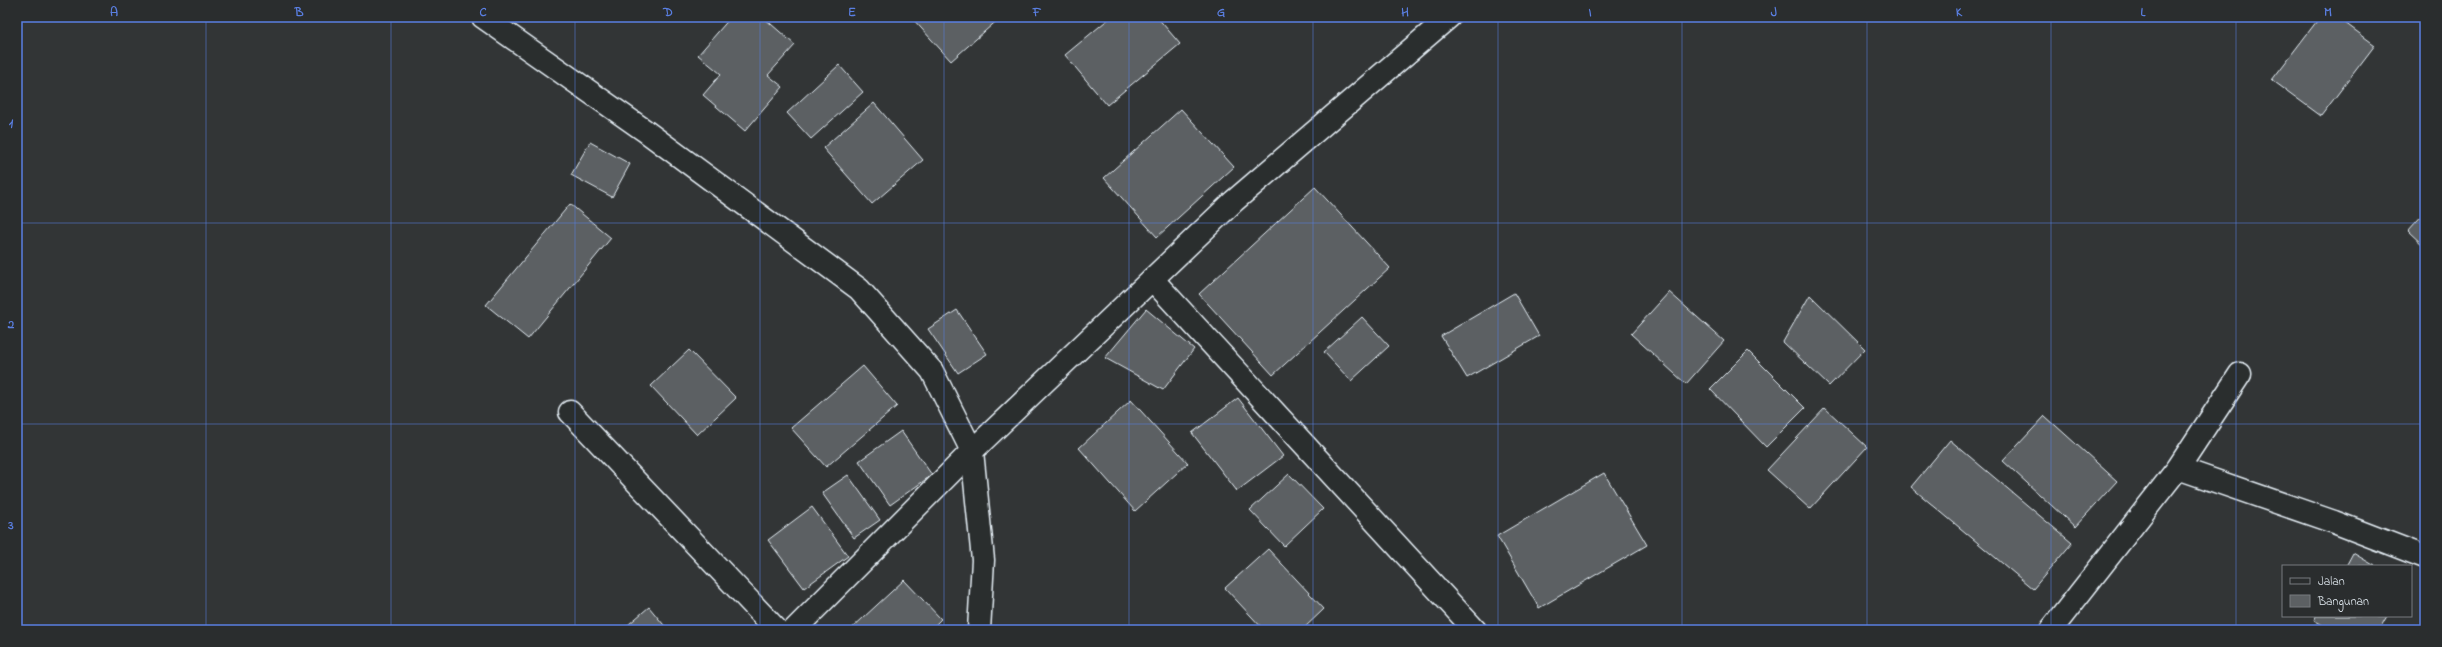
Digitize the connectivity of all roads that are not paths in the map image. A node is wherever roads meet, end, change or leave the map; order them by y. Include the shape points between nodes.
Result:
1 (482, 17) edge
2 (1449, 17) edge
3 (1152, 279) junction
4 (2240, 374) dead end
5 (570, 412) dead end
6 (972, 451) junction
7 (2178, 468) junction
8 (2425, 557) edge
9 (777, 630) edge
10 (794, 630) edge
11 (979, 630) edge
12 (1475, 630) edge
13 (2050, 630) edge

1 - 6 street via 644,130 859,289 932,371
2 - 3 street via 1234,202
3 - 6 street
3 - 12 street
4 - 7 street
5 - 9 street
6 - 10 street
6 - 11 street via 983,560
7 - 8 street via 2334,522
7 - 13 street

